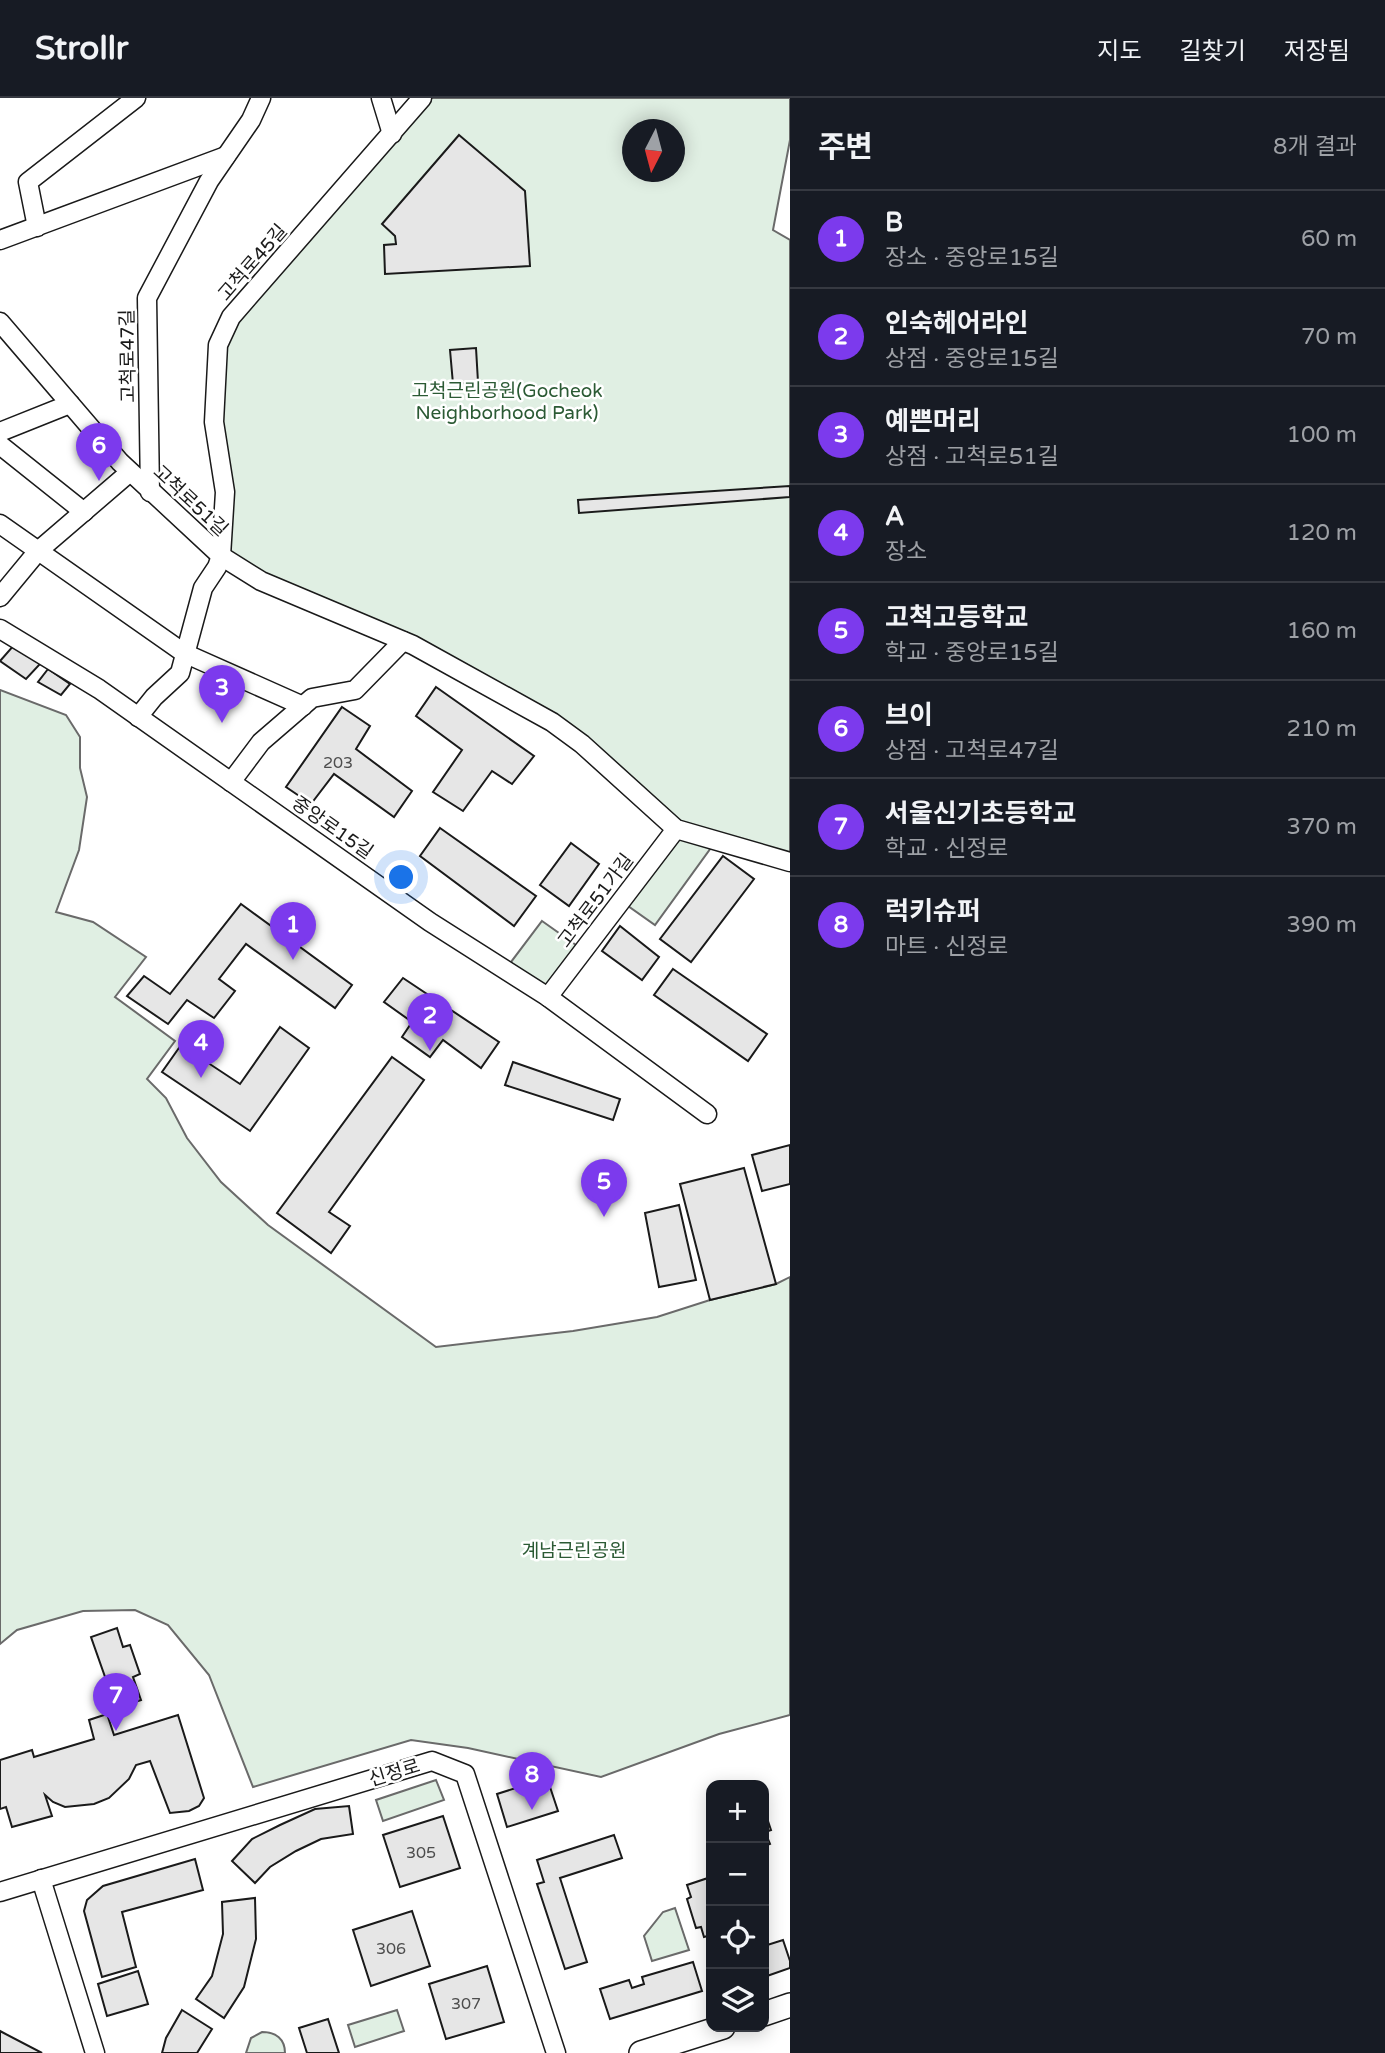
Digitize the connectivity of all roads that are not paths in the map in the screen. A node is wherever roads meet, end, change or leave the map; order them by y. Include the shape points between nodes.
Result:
1 (136, 98) edge
2 (261, 98) edge
3 (381, 98) edge
4 (422, 98) edge
5 (392, 134) junction
6 (226, 156) junction
7 (37, 227) junction
8 (0, 240) edge
9 (0, 322) edge
10 (70, 404) junction
11 (0, 432) edge
12 (0, 445) edge
13 (130, 472) junction
14 (150, 492) junction
15 (84, 512) junction
16 (0, 524) edge
17 (38, 551) junction
18 (220, 556) junction
19 (0, 597) edge
20 (0, 629) edge
21 (403, 641) junction
22 (184, 653) junction
23 (303, 706) junction
24 (138, 717) junction
25 (231, 782) junction
26 (676, 829) junction
27 (790, 862) edge
28 (548, 997) junction
29 (707, 1114) dead end
30 (41, 1879) junction
31 (0, 1892) edge
32 (790, 2005) edge
33 (769, 2012) edge
34 (707, 2032) edge
35 (95, 2053) edge
36 (556, 2053) edge
37 (641, 2053) edge

1 - 7 street via 28,183
2 - 6 street, 고척로47길
3 - 5 street
4 - 5 street, 고척로45길
5 - 18 street, 고척로45길 via 231,317 218,345 214,422 225,492
6 - 7 street
6 - 14 street, 고척로47길 via 147,298
7 - 8 street
9 - 10 street, 고척로51길
10 - 11 street
10 - 13 street, 고척로51길
12 - 15 street
13 - 14 street, 고척로51길
13 - 15 street
14 - 18 street, 고척로51길
15 - 17 street
16 - 17 street
17 - 19 street
17 - 22 street
18 - 21 street, 고척로51길 via 261,581
18 - 22 street, 고척로45길 via 202,588
20 - 24 street, 중앙로15길
21 - 23 street via 355,690 312,698
21 - 26 street, 고척로51길 via 552,722
22 - 23 street
22 - 24 street, 고척로45길 via 180,673
23 - 25 street via 261,742
24 - 25 street, 중앙로15길
25 - 28 street, 중앙로15길 via 430,922
26 - 27 street, 고척로51길
26 - 28 street, 고척로51가길
28 - 29 street, 중앙로15길
30 - 31 street, 신정로
30 - 35 street
30 - 36 street, 신정로 via 432,1761 465,1774
32 - 33 main road
34 - 37 main road

